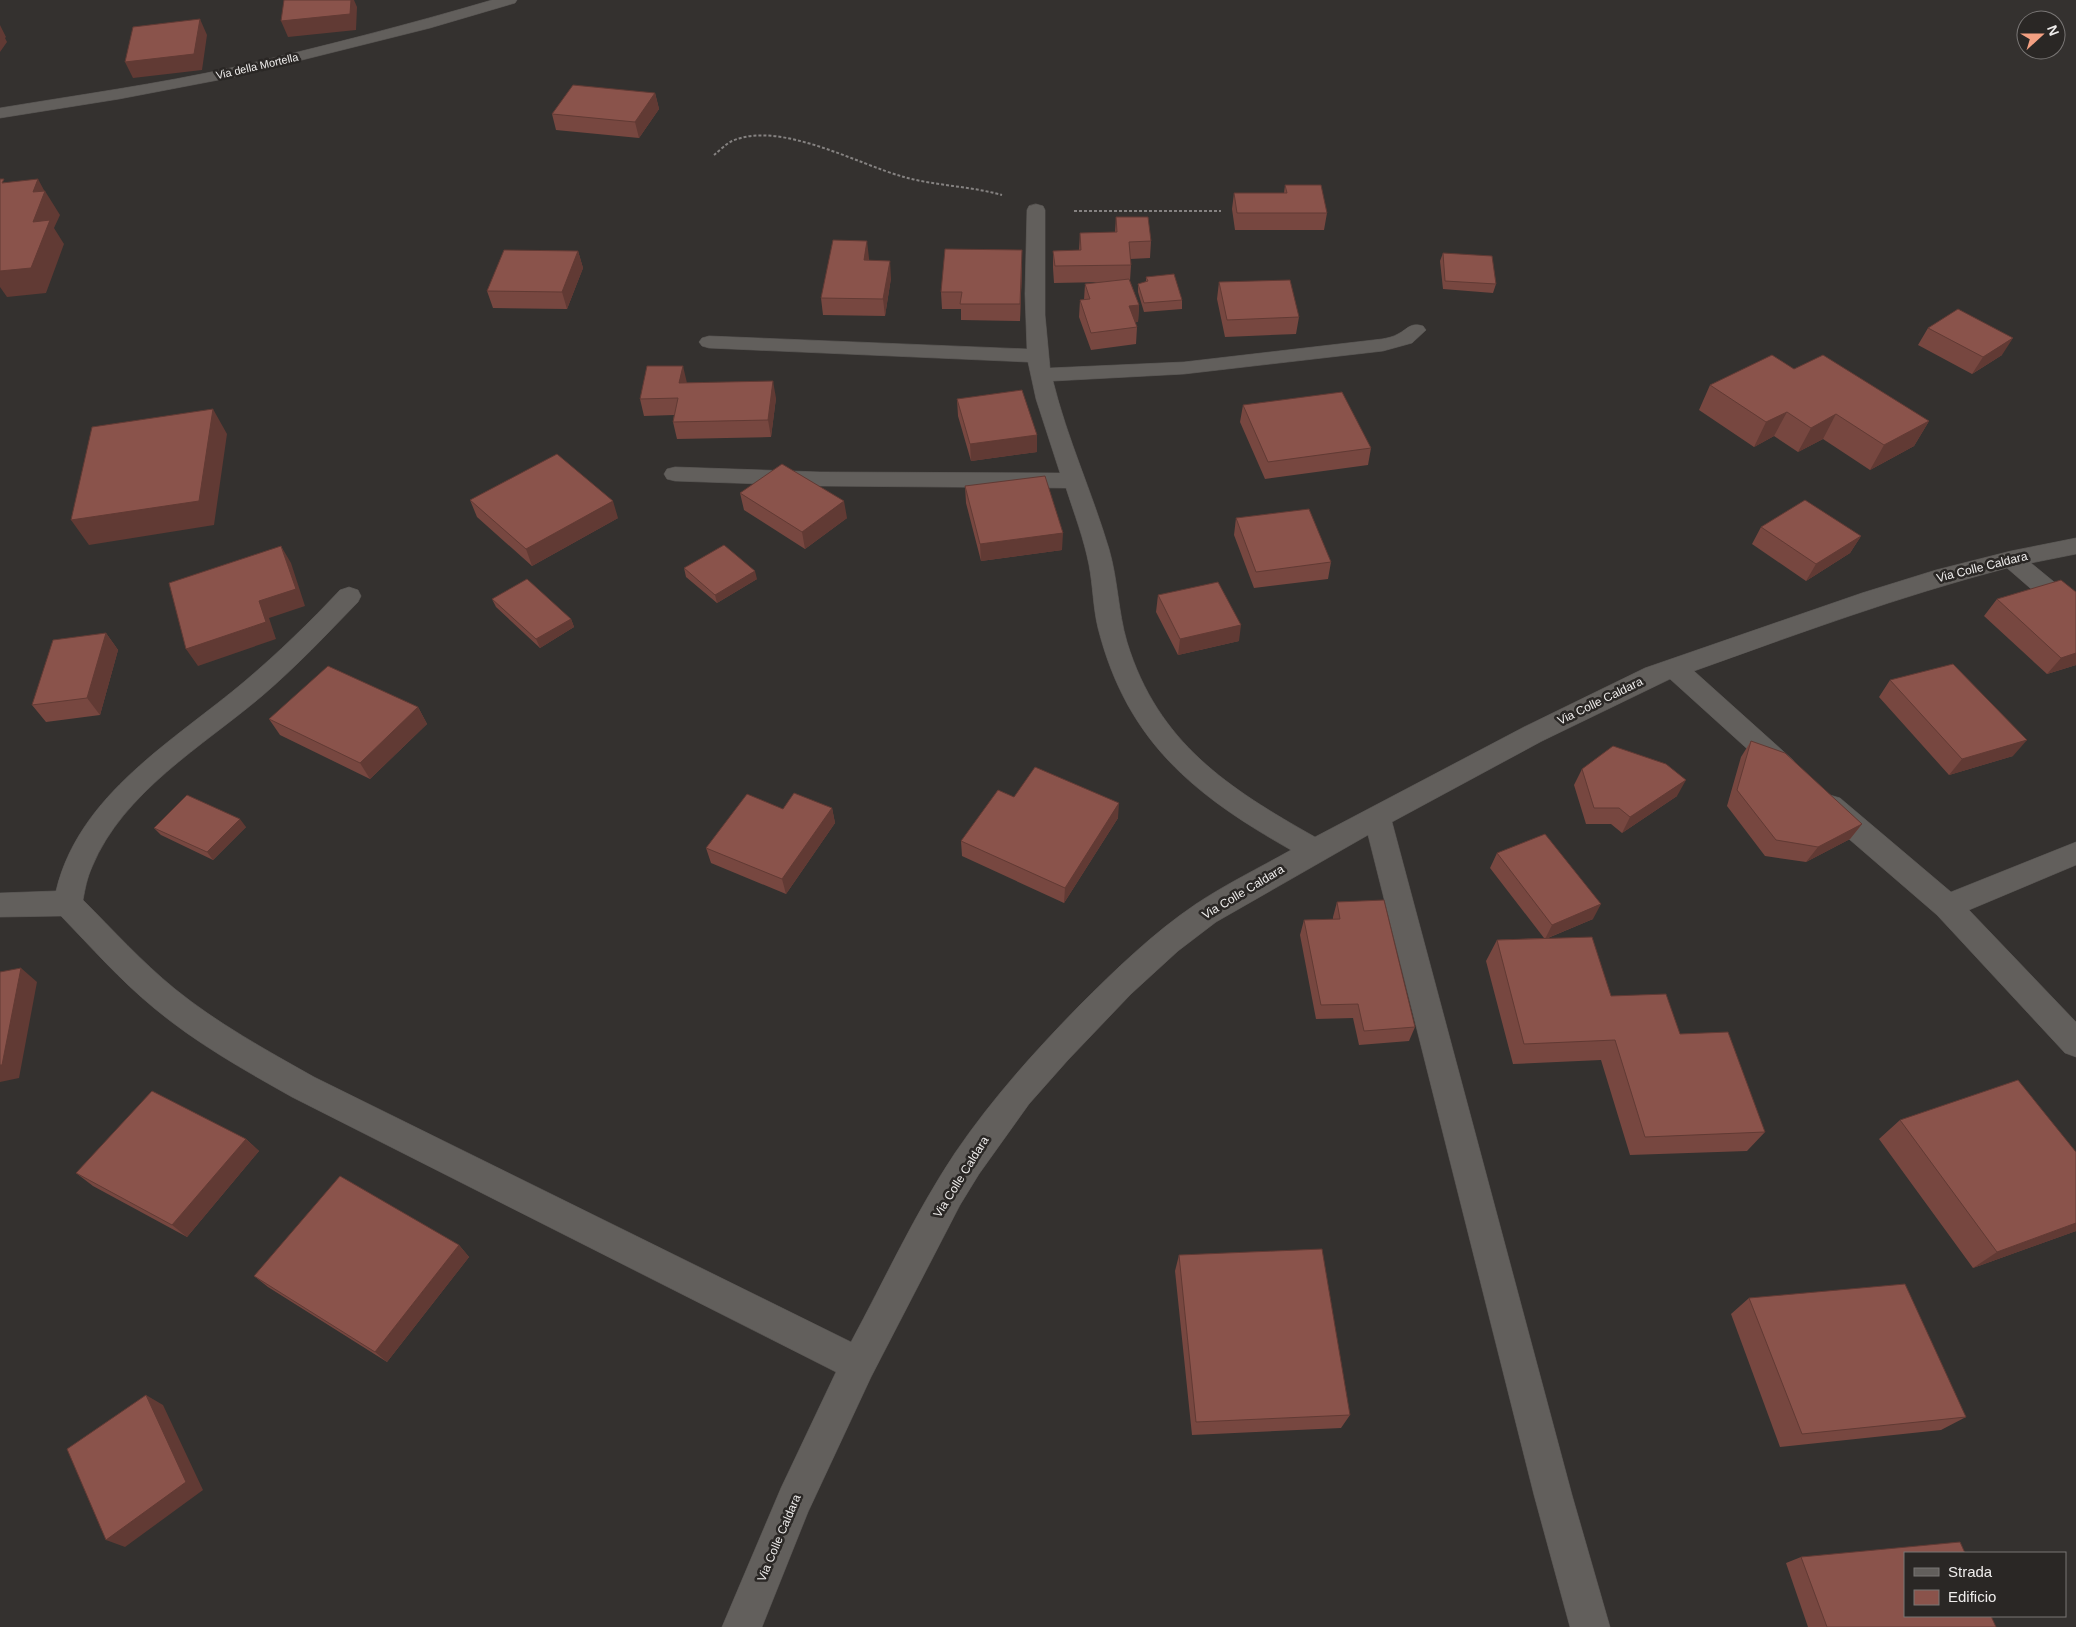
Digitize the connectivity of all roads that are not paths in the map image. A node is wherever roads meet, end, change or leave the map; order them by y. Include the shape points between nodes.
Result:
1 (509, 0) edge
2 (0, 113) edge
3 (1036, 210) road end
4 (1416, 330) dead end
5 (709, 342) dead end
6 (1040, 366) junction
7 (675, 474) dead end
8 (1074, 481) junction
9 (2076, 546) edge
10 (2011, 559) junction
11 (349, 596) dead end
12 (2076, 614) edge
13 (1674, 668) junction
14 (1377, 817) junction
15 (1315, 850) junction
16 (2076, 852) edge
17 (68, 904) junction
18 (0, 905) edge
19 (1946, 906) junction
20 (2076, 1043) edge
21 (858, 1364) junction
22 (742, 1627) edge
23 (1590, 1627) edge

1 - 2 street, Via della Mortella via 424,25 234,72
3 - 6 street
4 - 6 street via 1405,338 1383,345 1184,368
5 - 6 street
6 - 8 street
7 - 8 street
8 - 15 street via 1099,554 1116,644 1131,684 1158,731 1201,777 1253,814
9 - 10 street, Via Colle Caldara
10 - 12 street
10 - 13 street, Via Colle Caldara via 1871,599
11 - 17 street via 291,655 166,758 130,792 86,849
13 - 14 street, Via Colle Caldara via 1533,734
13 - 19 street
14 - 15 street, Via Colle Caldara
14 - 23 street
15 - 21 street, Via Colle Caldara via 1206,913 1168,942 1120,985 1036,1073 967,1163 948,1194
16 - 19 street
17 - 18 street
17 - 21 street via 163,998 242,1054
19 - 20 street
21 - 22 street, Via Colle Caldara via 794,1501

